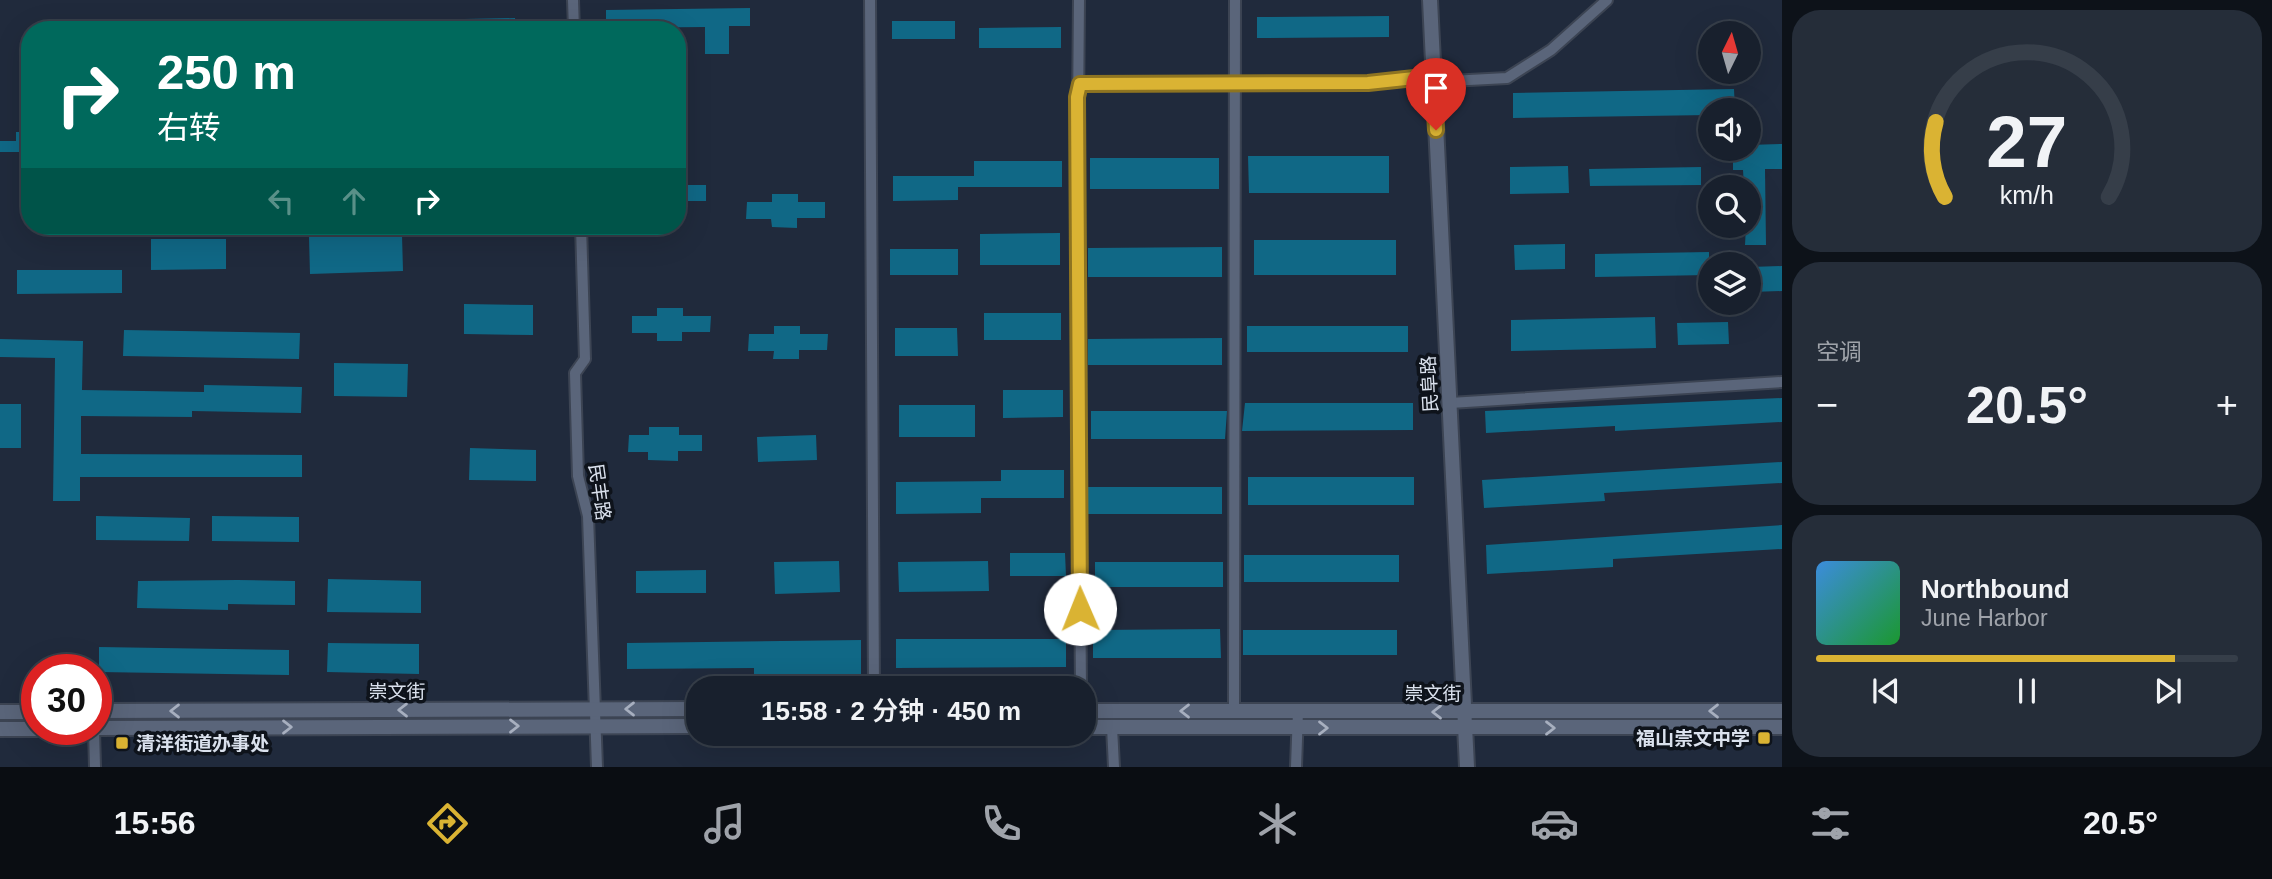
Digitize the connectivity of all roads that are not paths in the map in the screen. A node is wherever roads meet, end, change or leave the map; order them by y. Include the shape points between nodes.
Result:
1 (573, 0) edge
2 (870, 0) edge
3 (1079, 0) edge
4 (1235, 0) edge
5 (1430, 0) edge
6 (1607, 0) edge
7 (574, 21) edge
8 (1433, 76) junction
9 (1080, 84) junction
10 (1236, 84) junction
11 (580, 235) edge
12 (1782, 382) edge
13 (1450, 403) junction
14 (874, 676) edge
15 (1081, 676) edge
16 (594, 709) junction
17 (686, 709) edge
18 (112, 711) edge
19 (1096, 711) edge
20 (1234, 711) junction
21 (1298, 711) junction
22 (1782, 711) edge
23 (0, 712) edge
24 (21, 712) edge
25 (1465, 713) junction
26 (594, 726) junction
27 (686, 726) edge
28 (1096, 727) edge
29 (1112, 727) junction
30 (1782, 727) edge
31 (1298, 728) junction
32 (0, 729) edge
33 (21, 729) edge
34 (112, 729) edge
35 (1464, 729) junction
36 (95, 745) edge
37 (95, 767) edge
38 (597, 767) edge
39 (1114, 767) edge
40 (1296, 767) edge
41 (1467, 767) edge

1 - 7 street
2 - 14 street
3 - 9 street
4 - 10 street
5 - 8 street, 民阜路
6 - 8 street via 1551,50 1507,78 1450,82
8 - 10 street via 1368,83
8 - 13 street, 民阜路
9 - 10 street
9 - 15 street
10 - 20 street
11 - 16 street, 民丰路 via 585,359 575,373 578,476 588,516
12 - 13 street
13 - 25 street, 民阜路
17 -> 16 street, 崇文街
16 -> 18 street, 崇文街
16 - 26 street, 民丰路
20 -> 19 street, 崇文街
20 - 21 street, 崇文街
25 -> 21 street, 崇文街
21 - 31 street
22 -> 25 street, 崇文街
23 - 24 street
25 - 35 street, 民阜路
26 - 27 street, 崇文街
34 -> 26 street, 崇文街
26 - 38 street, 民丰路
28 - 29 street, 崇文街
29 - 31 street, 崇文街
29 - 39 street
35 -> 30 street, 崇文街
31 -> 35 street, 崇文街
31 - 40 street
32 - 33 street
35 - 41 street, 民阜路
36 - 37 street

